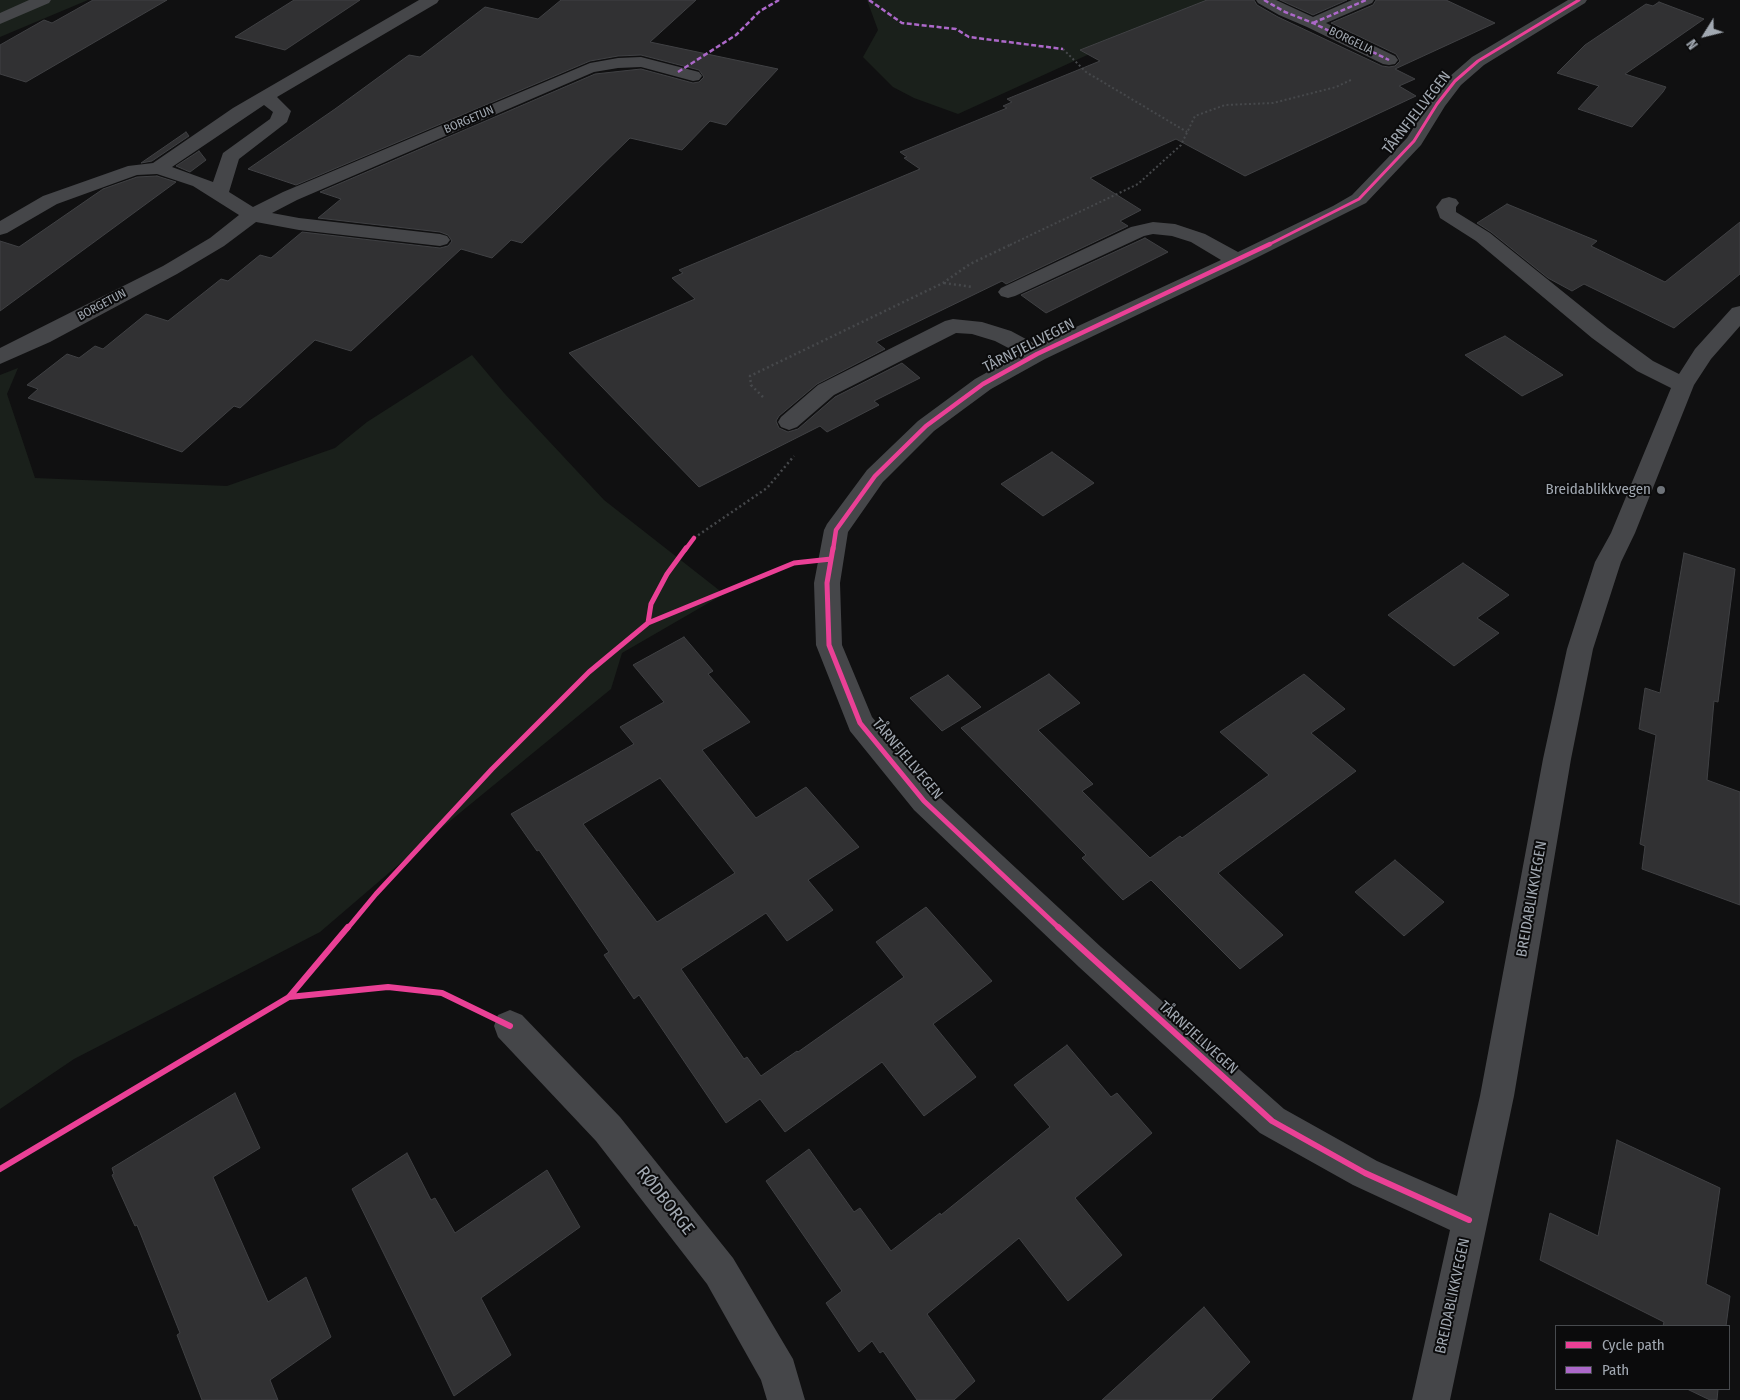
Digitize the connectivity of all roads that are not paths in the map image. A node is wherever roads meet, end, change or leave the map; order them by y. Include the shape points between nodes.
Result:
1 (43, 0) edge
2 (431, 0) edge
3 (1264, 0) edge
4 (1366, 0) edge
5 (1579, 0) edge
6 (0, 19) edge
7 (1313, 22) junction
8 (1389, 60) dead end
9 (693, 76) dead end
10 (266, 97) junction
11 (158, 168) junction
12 (219, 194) junction
13 (1449, 203) dead end
14 (252, 215) junction
15 (0, 229) edge
16 (440, 240) dead end
17 (1237, 260) junction
18 (1008, 292) dead end
19 (1740, 313) edge
20 (1037, 354) junction
21 (0, 357) edge
22 (1678, 398) junction
23 (789, 422) dead end
24 (510, 1026) dead end
25 (1469, 1220) junction
26 (786, 1400) edge
27 (1431, 1400) edge

1 - 6 street
2 - 10 street
3 - 7 street, BORGELIA
4 - 7 street
5 - 17 street, TÅRNFJELLVEGEN via 1485,56 1455,81 1414,141 1359,199
7 - 8 street, BORGELIA
9 - 14 street, BORGETUN via 641,62 590,68
10 - 11 street
10 - 12 street via 282,111 278,122 230,157
11 - 12 street via 200,182
11 - 15 street via 135,170 50,200
12 - 14 street
13 - 22 street via 1446,207 1448,214 1483,237 1645,366
14 - 16 street via 299,224
14 - 21 street, BORGETUN via 217,242 170,270
17 - 18 street via 1198,238 1175,230 1153,228 1138,231
17 - 20 street, TÅRNFJELLVEGEN
19 - 22 street, BREIDABLIKKVEGEN via 1703,354
20 - 23 street via 1003,336 974,327 953,326 826,390
20 - 25 street, TÅRNFJELLVEGEN via 982,384 926,426 875,476 836,530 827,583 829,645 860,723 924,801 1272,1121 1365,1173
22 - 25 street, BREIDABLIKKVEGEN via 1608,562 1580,649 1497,1096
24 - 26 street, RØDBORGE via 608,1129 720,1271 778,1373
25 - 27 street, BREIDABLIKKVEGEN

